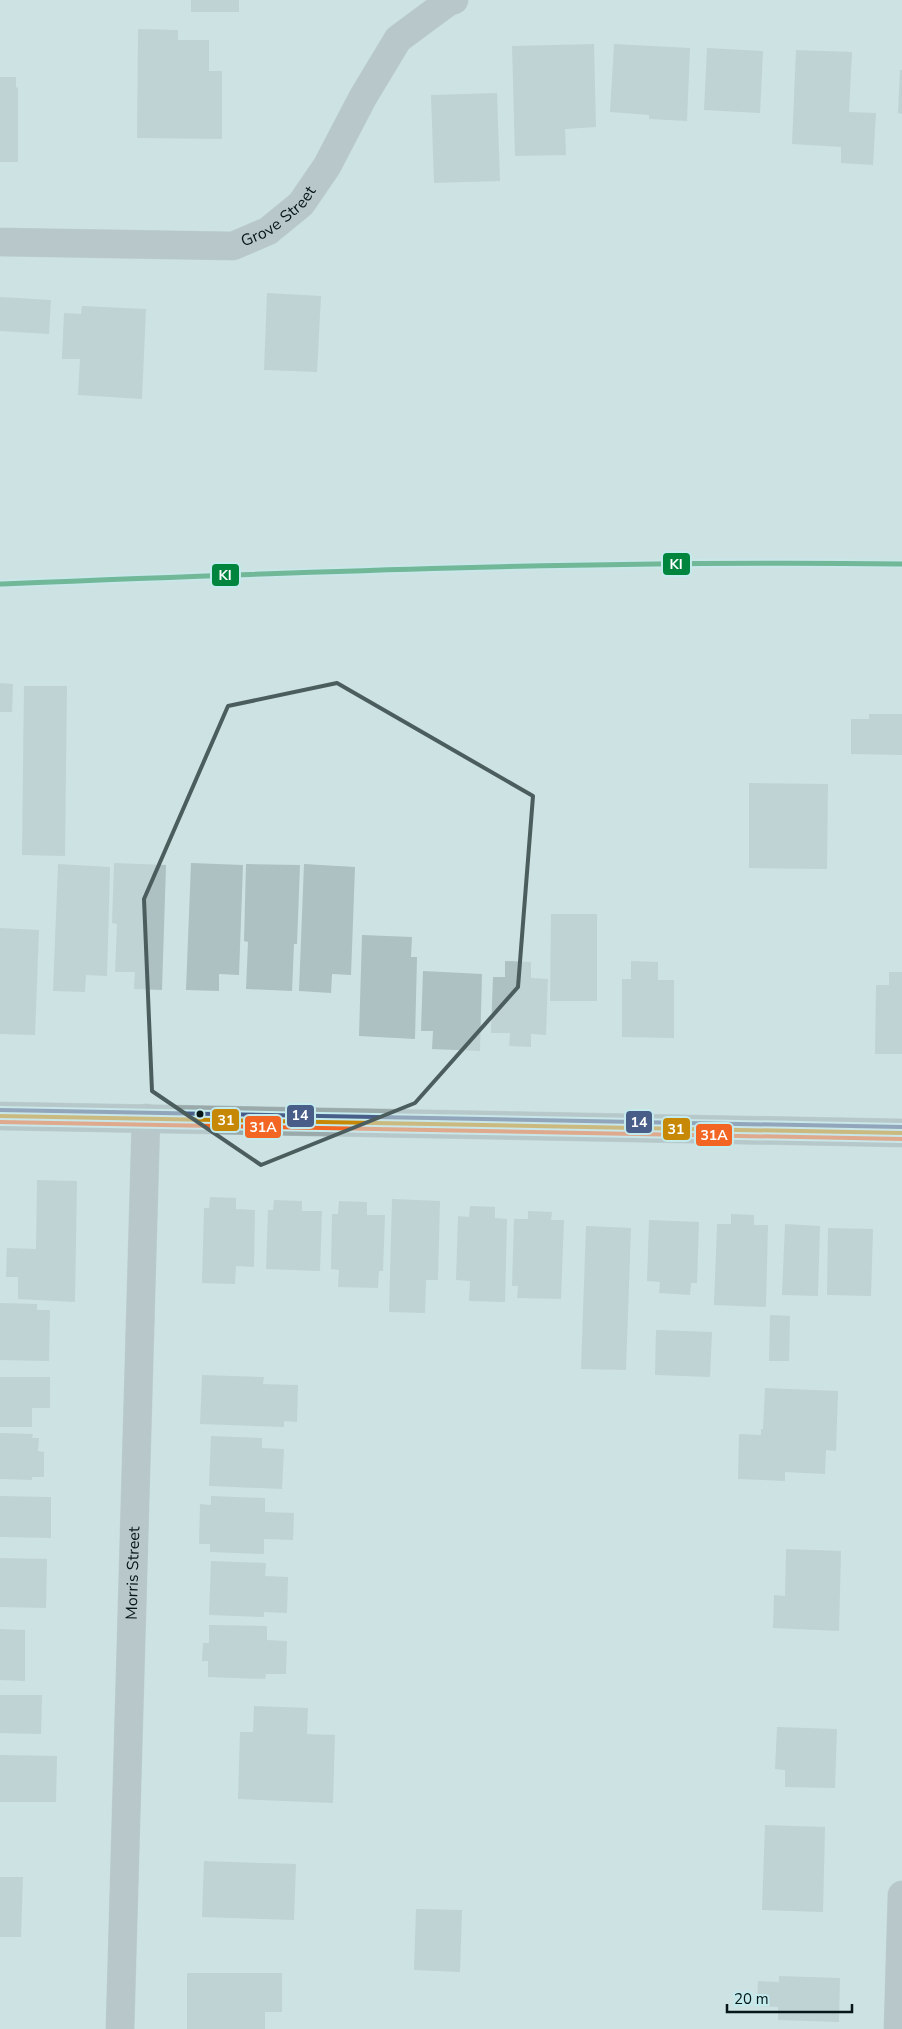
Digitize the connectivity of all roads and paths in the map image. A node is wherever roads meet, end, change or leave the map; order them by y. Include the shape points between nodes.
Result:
1 (454, 0) edge
2 (0, 242) edge
3 (0, 1116) edge
4 (146, 1118) junction
5 (902, 1133) edge
6 (902, 1896) edge
7 (120, 2029) edge
8 (898, 2029) edge

1 - 2 street, Grove Street via 398,39 327,166 301,204 268,231 233,246
3 - 4 main road
4 - 5 main road
4 - 7 street, Morris Street
6 - 8 street

